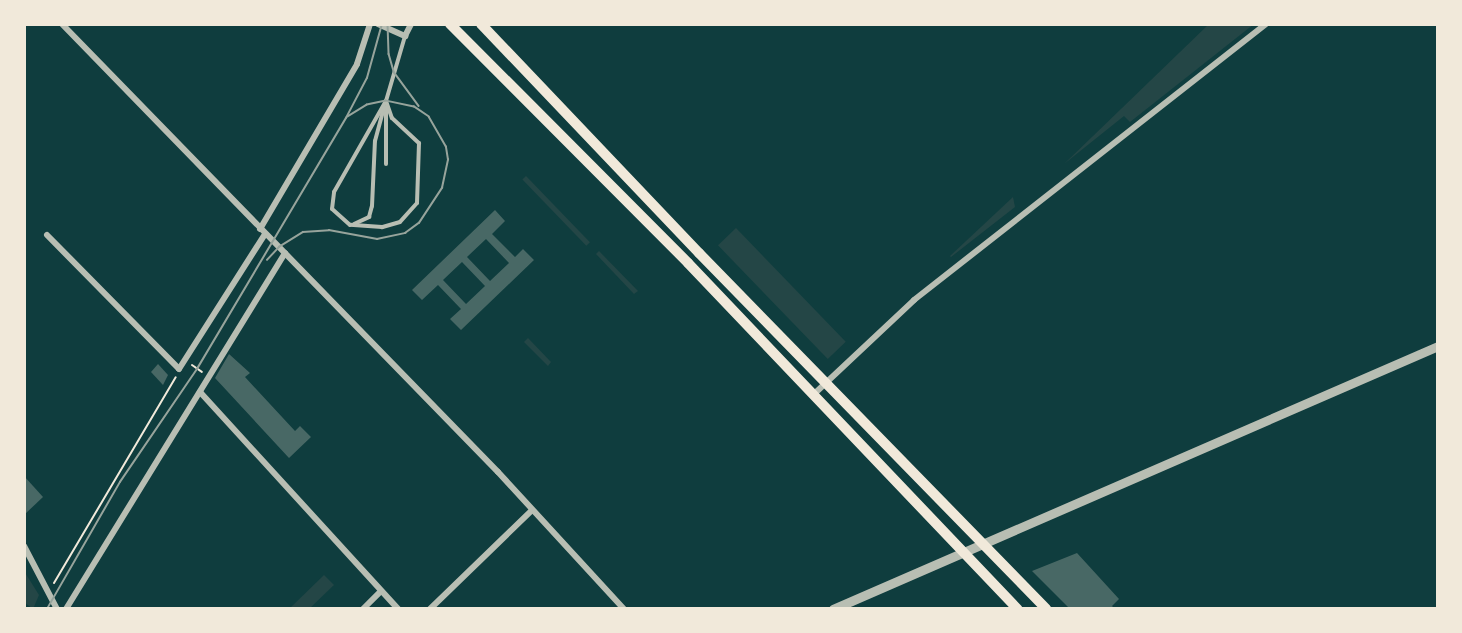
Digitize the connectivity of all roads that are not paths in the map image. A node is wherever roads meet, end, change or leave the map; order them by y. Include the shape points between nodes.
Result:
1 (62, 24) edge
2 (370, 24) edge
3 (378, 24) edge
4 (411, 24) edge
5 (450, 24) edge
6 (482, 24) edge
7 (1266, 24) edge
8 (405, 36) junction
9 (386, 101) junction
10 (386, 164) dead end
11 (350, 225) junction
12 (262, 232) junction
13 (47, 235) dead end
14 (285, 253) junction
15 (1438, 346) edge
16 (826, 384) junction
17 (201, 392) junction
18 (812, 395) junction
19 (531, 511) junction
20 (983, 542) junction
21 (24, 546) edge
22 (961, 552) junction
23 (381, 591) junction
24 (57, 609) edge
25 (66, 609) edge
26 (363, 609) edge
27 (398, 609) edge
28 (430, 609) edge
29 (624, 609) edge
30 (833, 609) edge
31 (1018, 609) edge
32 (1046, 609) edge

1 - 12 street
2 - 12 street via 357,64
3 - 8 street
4 - 8 street
5 - 18 main road
6 - 16 main road
7 - 16 street via 914,300
8 - 9 lane
9 - 10 lane
9 - 11 lane via 375,141 369,217
9 - 11 lane via 334,192 332,209
9 - 11 lane via 392,118 419,143 413,211 400,222 382,226
12 - 13 street via 187,362 179,369
12 - 14 street
14 - 17 street
14 - 19 street
15 - 20 street
16 - 18 street
16 - 20 main road
17 - 23 street
17 - 25 street
18 - 22 main road
19 - 28 street
19 - 29 street
20 - 22 street
20 - 32 main road
21 - 24 street
22 - 30 street
22 - 31 main road
23 - 26 street
23 - 27 street

